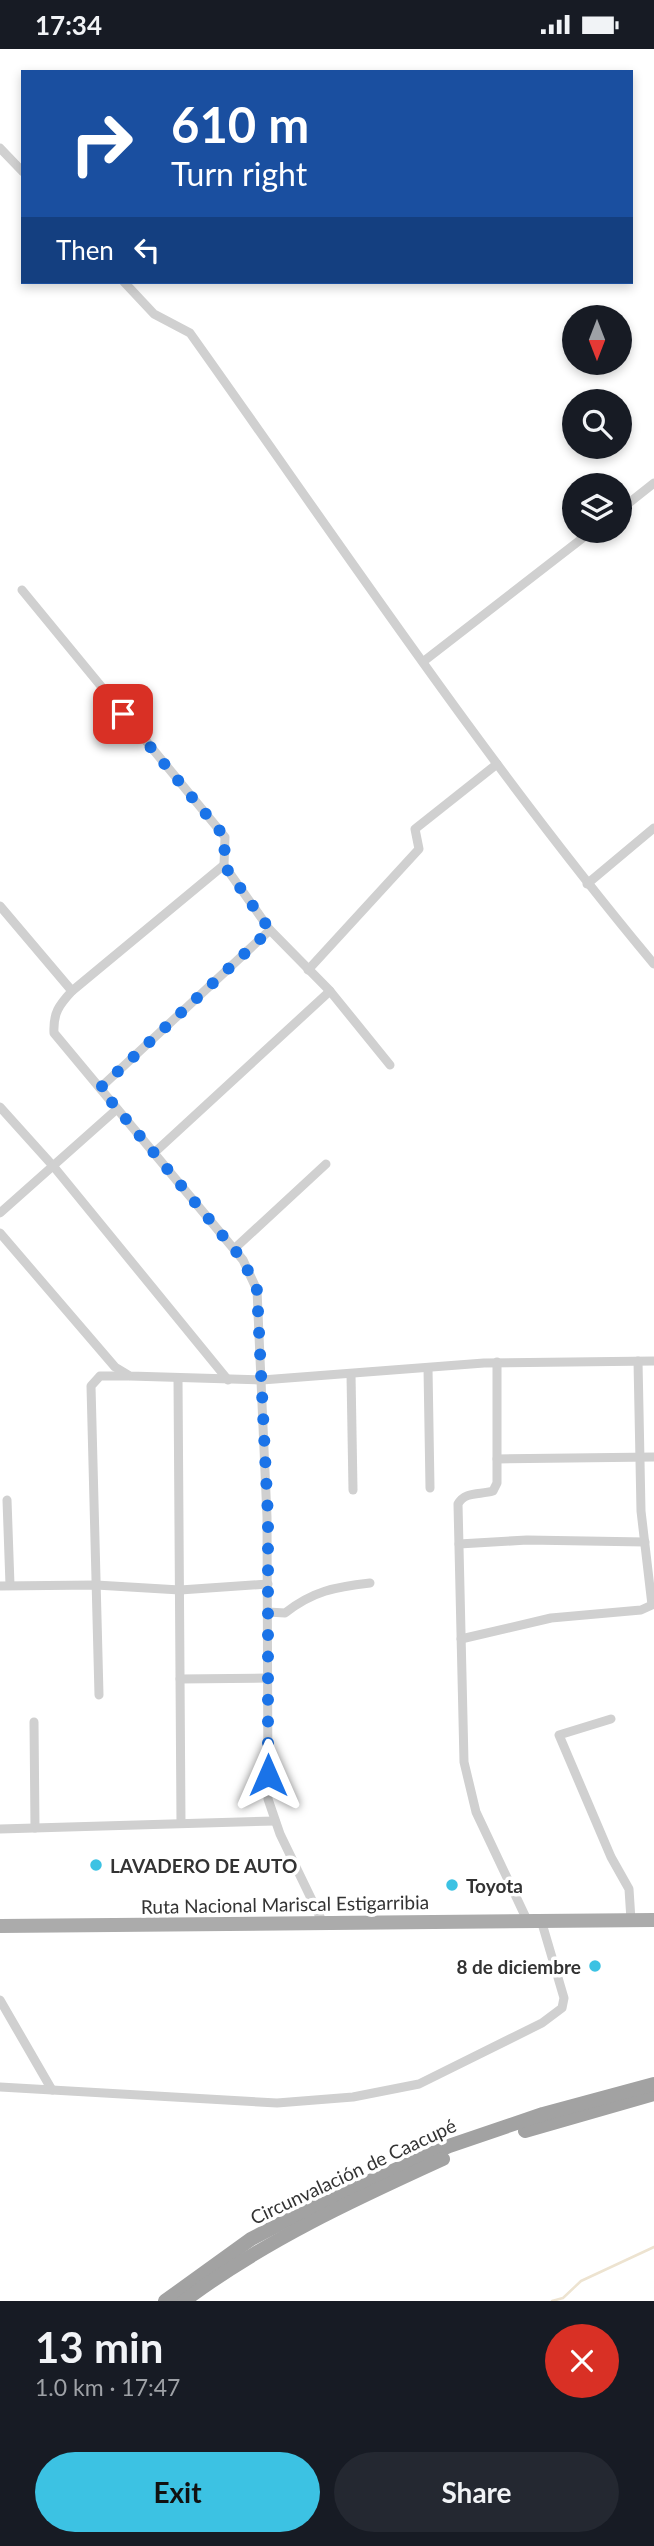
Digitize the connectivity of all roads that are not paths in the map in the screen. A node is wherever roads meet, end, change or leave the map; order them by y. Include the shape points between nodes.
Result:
1 (0, 148) edge
2 (21, 170) edge
3 (126, 284) edge
4 (654, 483) edge
5 (632, 500) edge
6 (576, 543) edge
7 (22, 590) dead end
8 (424, 661) junction
9 (497, 764) junction
10 (654, 828) edge
11 (224, 865) junction
12 (587, 884) junction
13 (0, 906) edge
14 (270, 930) junction
15 (654, 964) edge
16 (308, 970) junction
17 (330, 991) junction
18 (72, 992) junction
19 (390, 1065) dead end
20 (100, 1088) junction
21 (0, 1107) edge
22 (117, 1109) junction
23 (153, 1153) junction
24 (326, 1164) dead end
25 (54, 1167) junction
26 (0, 1213) edge
27 (0, 1233) edge
28 (234, 1249) junction
29 (638, 1361) junction
30 (654, 1361) edge
31 (497, 1362) junction
32 (428, 1368) junction
33 (351, 1374) junction
34 (130, 1376) junction
35 (178, 1378) junction
36 (228, 1380) junction
37 (262, 1380) junction
38 (640, 1457) junction
39 (654, 1457) edge
40 (497, 1459) junction
41 (430, 1488) dead end
42 (353, 1490) dead end
43 (8, 1500) dead end
44 (645, 1542) junction
45 (459, 1545) junction
46 (370, 1583) dead end
47 (268, 1584) junction
48 (5, 1585) edge
49 (96, 1585) junction
50 (179, 1590) junction
51 (268, 1612) junction
52 (461, 1639) junction
53 (268, 1678) junction
54 (180, 1679) junction
55 (99, 1695) dead end
56 (611, 1719) dead end
57 (34, 1722) dead end
58 (275, 1821) junction
59 (181, 1823) junction
60 (35, 1828) junction
61 (0, 1829) edge
62 (534, 1920) junction
63 (631, 1920) junction
64 (654, 1920) edge
65 (323, 1923) junction
66 (0, 1927) edge
67 (0, 2000) edge
68 (654, 2084) edge
69 (0, 2087) edge
70 (52, 2090) junction
71 (654, 2094) edge
72 (164, 2301) edge
73 (184, 2301) edge

1 - 2 street
3 - 8 street via 154,314 190,333
4 - 5 street
6 - 8 street
7 - 11 street via 225,837
8 - 9 street
9 - 12 street
9 - 16 street via 415,829 419,849
10 - 12 street
11 - 14 street
11 - 18 street
12 - 15 street
13 - 18 street
14 - 16 street
14 - 20 street
16 - 17 street
17 - 19 street
17 - 23 street
18 - 20 street via 53,1018 54,1033
20 - 22 street
21 - 25 street
22 - 23 street
22 - 25 street
23 - 28 street
24 - 28 street
25 - 26 street
25 - 36 street
27 - 34 street via 115,1367
28 - 37 street via 257,1290
29 - 30 street
29 - 31 street
29 - 38 street
31 - 32 street
31 - 40 street
32 - 33 street
32 - 41 street
33 - 37 street
33 - 42 street
34 - 35 street
34 - 49 street via 100,1375 91,1386
35 - 36 street
35 - 50 street
36 - 37 street
37 - 47 street
38 - 39 street
38 - 40 street
38 - 44 street
40 - 45 street via 494,1491 461,1497
43 - 48 street
44 - 45 street via 527,1540
44 - 52 street via 652,1605 642,1610 551,1618
45 - 52 street
46 - 51 street via 326,1588 285,1613
47 - 50 street
47 - 51 street
48 - 49 street
49 - 50 street
49 - 55 street
50 - 54 street
51 - 53 street
52 - 62 street via 467,1774 475,1812
53 - 54 street
53 - 58 street via 268,1799
54 - 59 street
56 - 63 street via 559,1735 629,1889
57 - 60 street
58 - 59 street
58 - 65 street
59 - 60 street
60 - 61 street
62 - 63 main road, Ruta Nacional Mariscal Estigarribia
62 - 65 main road, Ruta Nacional Mariscal Estigarribia
62 - 70 street via 564,1998 562,2008 542,2023 419,2084 353,2097 277,2103
63 - 64 main road, Ruta Nacional Mariscal Estigarribia
65 - 66 main road, Ruta Nacional Mariscal Estigarribia
67 - 70 street
68 - 72 highway, Circunvalación de Caacupé via 449,2146 251,2239
69 - 70 street
71 - 73 highway, Circunvalación de Caacupé via 451,2155 334,2208 262,2247

